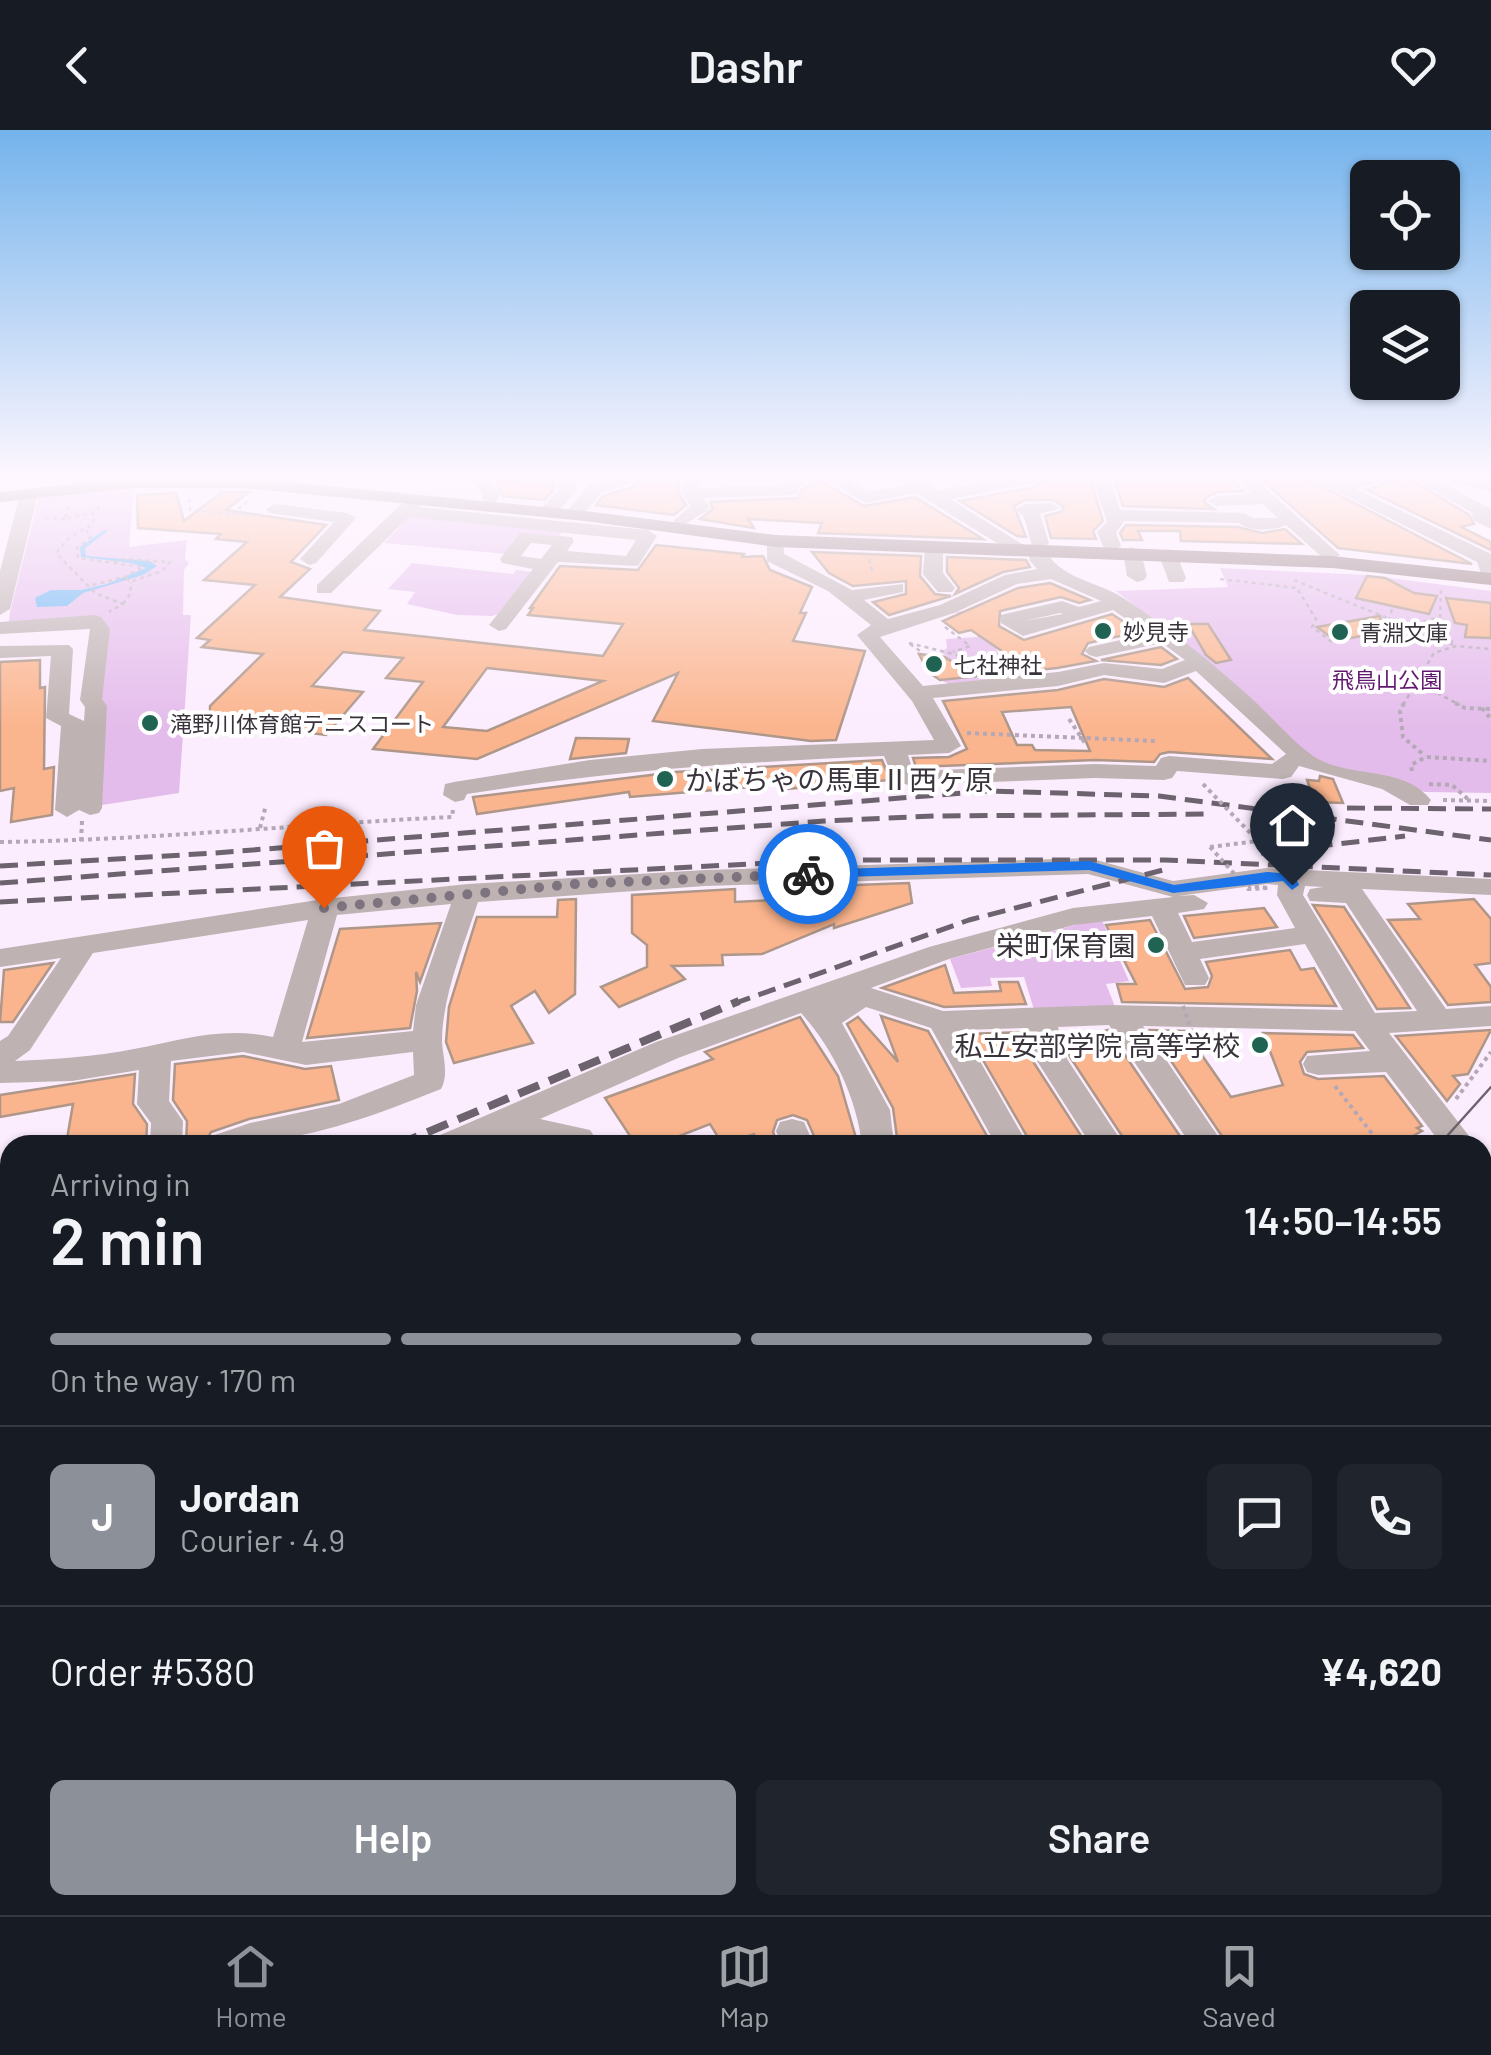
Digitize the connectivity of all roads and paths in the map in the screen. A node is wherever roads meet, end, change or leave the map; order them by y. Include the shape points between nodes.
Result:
1 (12, 561) edge
2 (64, 561) edge
3 (98, 561) edge
4 (117, 561) edge
5 (166, 561) edge
6 (353, 561) edge
7 (548, 561) edge
8 (780, 561) edge
9 (933, 561) edge
10 (1039, 561) edge
11 (1134, 561) edge
12 (1170, 561) edge
13 (1316, 561) edge
14 (1375, 561) edge
15 (115, 564) junction
16 (1280, 572) dead end
17 (1053, 573) junction
18 (1490, 575) edge
19 (1138, 576) dead end
20 (1176, 578) dead end
21 (128, 579) junction
22 (1220, 579) dead end
23 (1296, 580) junction
24 (1440, 582) junction
25 (89, 586) junction
26 (896, 588) dead end
27 (945, 588) dead end
28 (1298, 588) junction
29 (324, 590) dead end
30 (847, 597) junction
31 (114, 598) dead end
32 (1118, 603) junction
33 (123, 604) dead end
34 (0, 608) edge
35 (1392, 608) dead end
36 (1078, 613) dead end
37 (1390, 620) junction
38 (941, 624) joint
39 (499, 625) dead end
40 (886, 626) junction
41 (0, 628) edge
42 (1167, 636) junction
43 (1332, 642) dead end
44 (909, 643) dead end
45 (1456, 646) junction
46 (1491, 649) edge
47 (1096, 651) dead end
48 (0, 652) edge
49 (953, 652) junction
50 (982, 660) dead end
51 (1200, 662) junction
52 (1416, 682) junction
53 (918, 693) junction
54 (1482, 708) junction
55 (1491, 708) edge
56 (1069, 719) dead end
57 (1491, 719) edge
58 (952, 729) dead end
59 (1155, 741) dead end
60 (1085, 743) junction
61 (893, 747) junction
62 (1302, 756) junction
63 (1426, 757) junction
64 (1491, 761) edge
65 (1411, 765) dead end
66 (1203, 784) dead end
67 (1423, 792) junction
68 (1469, 800) junction
69 (1491, 800) edge
70 (266, 805) dead end
71 (454, 806) joint
72 (260, 828) junction
73 (0, 842) edge
74 (1248, 886) dead end
75 (1289, 886) junction
76 (1489, 889) edge
77 (468, 892) junction
78 (1161, 906) junction
79 (324, 908) junction
80 (1312, 934) junction
81 (80, 945) junction
82 (1182, 952) junction
83 (0, 958) edge
84 (1195, 978) dead end
85 (1183, 1006) dead end
86 (816, 1011) junction
87 (1120, 1015) junction
88 (1491, 1016) edge
89 (1041, 1019) junction
90 (1438, 1019) junction
91 (942, 1020) junction
92 (1365, 1023) junction
93 (427, 1040) junction
94 (1189, 1040) dead end
95 (285, 1048) junction
96 (9, 1050) edge
97 (156, 1053) junction
98 (1394, 1060) junction
99 (1318, 1064) joint
100 (40, 1071) junction
101 (0, 1072) edge
102 (345, 1115) junction
103 (489, 1133) edge
104 (166, 1135) edge
105 (248, 1135) edge
106 (336, 1135) edge
107 (519, 1135) edge
108 (877, 1135) edge
109 (1006, 1135) edge
110 (1101, 1135) edge
111 (1201, 1135) edge
112 (1373, 1135) edge
113 (1452, 1135) edge

1 - 34 street
2 - 25 path
3 - 15 path
4 - 15 path
5 - 21 path via 162,571
6 - 29 street
7 - 39 street
8 - 30 street
9 - 27 street via 933,574
10 - 17 street
11 - 19 street
12 - 20 street
13 - 24 main road
14 - 18 main road
15 - 21 path via 143,568
16 - 23 path
17 - 32 street
17 - 40 street via 1018,577 947,609
18 - 24 main road
21 - 25 path
21 - 33 path via 131,593
22 - 28 path
23 - 28 path
23 - 37 path
24 - 45 path via 1440,617 1423,622
25 - 31 path
26 - 30 street
28 - 43 path via 1316,619 1312,627
30 - 40 street
32 - 36 street
32 - 42 street
35 - 37 path
37 - 45 path
38 - 40 street
38 - 49 path via 970,646
40 - 53 street via 867,636
41 - 48 street via 94,621 100,629 91,700 96,706 78,809 73,722 57,718 62,649
42 - 47 street
42 - 51 street
44 - 49 path
45 - 46 path
45 - 52 path via 1434,653
49 - 50 path
51 - 53 street via 1164,676 1104,669
51 - 62 street
52 - 54 path via 1465,708
52 - 63 path via 1400,711 1404,737
53 - 61 street via 949,746
54 - 55 path
54 - 57 path
56 - 60 path
58 - 60 path
59 - 60 path
61 - 62 street via 908,778 1164,772 1169,763 1283,772 1284,764
61 - 71 street via 590,767 454,789
62 - 67 street via 1310,764
63 - 64 path
63 - 65 path
66 - 74 path, bridge via 1258,841 1210,847 1248,889 1268,888
67 - 68 path
67 - 68 path via 1452,785
68 - 69 path
70 - 72 path
71 - 72 path
72 - 73 path
75 - 76 street
75 - 77 street via 1267,876 1173,889 1089,866
75 - 78 street
75 - 80 street
75 - 90 street via 1354,895
77 - 79 street
77 - 93 street via 434,990
78 - 82 street
78 - 86 street via 1098,912 1000,935
79 - 81 street
79 - 95 street
80 - 82 street
80 - 92 street
81 - 83 street
81 - 96 street
82 - 84 street
85 - 94 path, bridge via 1194,1039
86 - 91 street via 865,996
86 - 103 street via 667,1050
86 - 108 street via 874,1110
87 - 89 street
87 - 92 street
87 - 111 street
88 - 90 street
89 - 91 street
89 - 110 street via 1052,1061
90 - 92 street
91 - 109 street
92 - 98 street
93 - 95 street via 306,1054
93 - 102 street via 430,1081
95 - 97 street via 243,1042
96 - 100 street
97 - 100 street
97 - 104 street via 152,1104 167,1121
98 - 99 street
98 - 113 street
99 - 112 path
100 - 101 street
102 - 105 street
102 - 106 street
103 - 107 street

